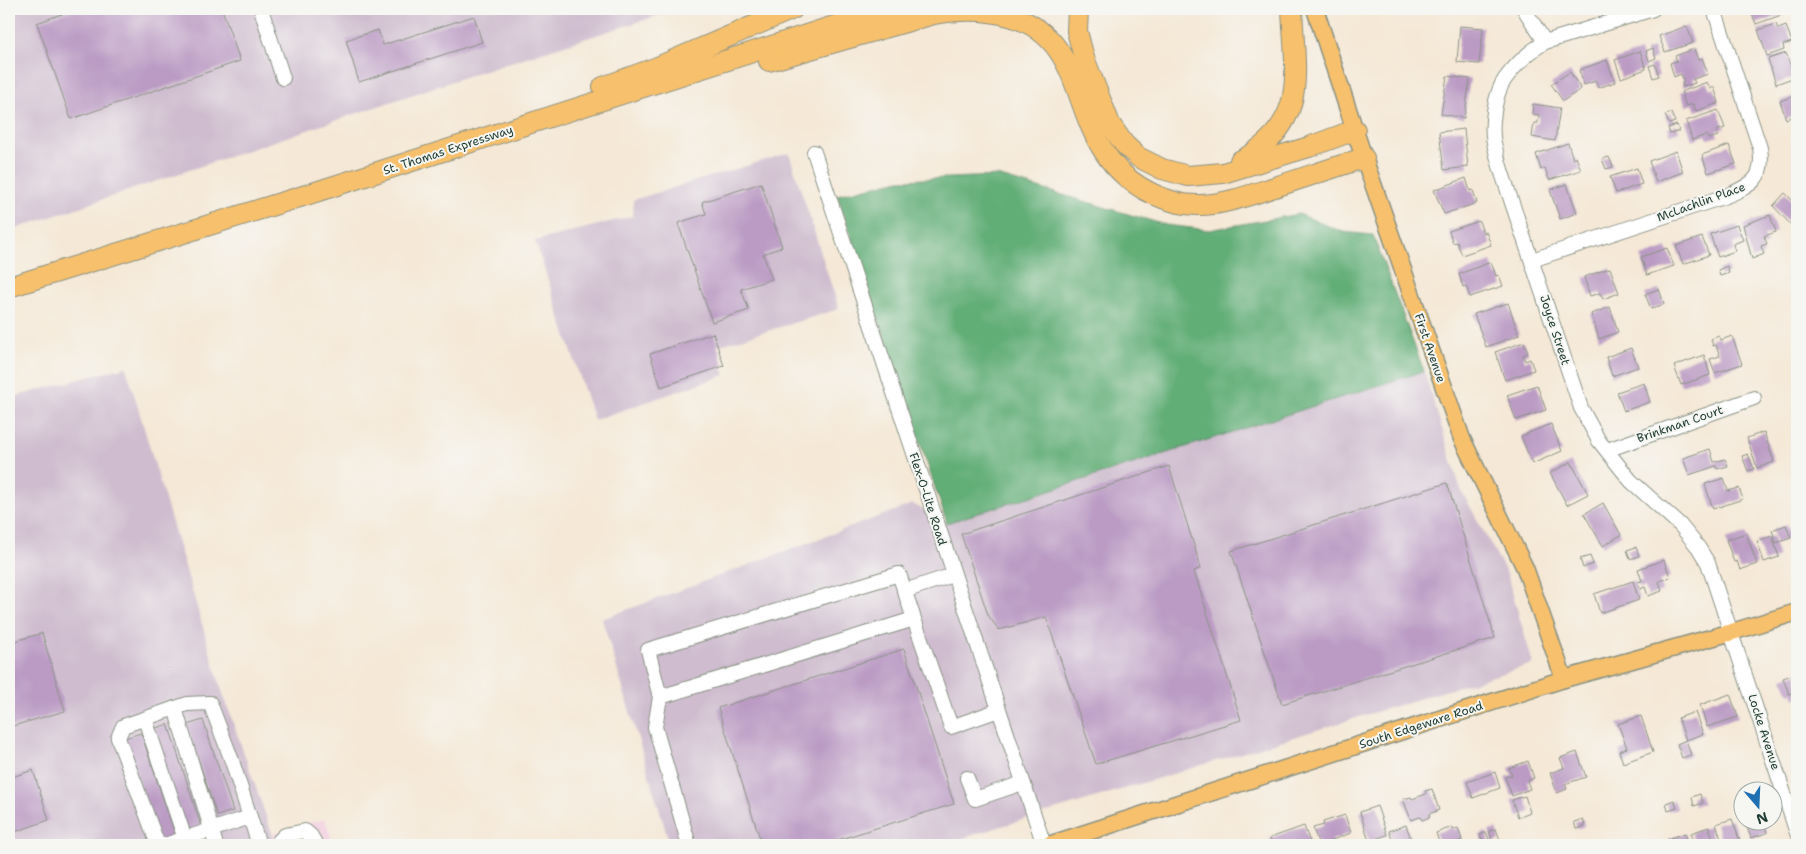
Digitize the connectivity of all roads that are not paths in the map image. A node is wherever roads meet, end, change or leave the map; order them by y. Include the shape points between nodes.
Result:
1 (260, 9) edge
2 (793, 9) edge
3 (887, 9) edge
4 (1078, 9) edge
5 (1292, 9) edge
6 (1315, 9) edge
7 (1524, 9) edge
8 (1652, 9) edge
9 (1714, 9) edge
10 (1545, 42) junction
11 (283, 78) dead end
12 (669, 79) junction
13 (1355, 130) junction
14 (814, 152) dead end
15 (1364, 158) junction
16 (1202, 175) junction
17 (303, 196) junction
18 (1532, 260) junction
19 (9, 287) edge
20 (1754, 398) dead end
21 (1607, 450) junction
22 (953, 575) junction
23 (904, 591) junction
24 (1797, 612) edge
25 (914, 619) junction
26 (1732, 632) junction
27 (1564, 679) junction
28 (660, 697) junction
29 (175, 708) junction
30 (999, 710) junction
31 (146, 719) junction
32 (967, 778) dead end
33 (1023, 783) junction
34 (250, 817) junction
35 (211, 830) junction
36 (1797, 832) edge
37 (185, 838) junction
38 (158, 845) edge
39 (165, 845) edge
40 (216, 845) edge
41 (259, 845) edge
42 (279, 845) edge
43 (316, 845) edge
44 (690, 845) edge
45 (1046, 845) edge

1 - 11 street
2 - 17 highway via 655,68
3 - 12 highway, St. Thomas Expressway
4 - 16 highway via 1077,31 1084,58 1110,124 1124,144 1162,169 1188,176
5 - 16 highway via 1295,85 1284,123 1257,152 1226,168
6 - 13 main road, First Avenue
7 - 10 street
8 - 10 street
9 - 18 street, McLachlin Place via 1760,148 1762,166 1758,176 1752,184 1726,196
10 - 18 street, Joyce Street via 1520,61 1504,80 1497,98 1492,129 1502,173
12 - 15 highway via 739,69 934,14 987,11 1028,23 1056,46 1071,72 1105,153 1124,175 1157,196 1200,205 1222,202
12 - 17 highway, St. Thomas Expressway
13 - 15 main road, First Avenue
13 - 16 highway via 1237,170
14 - 22 street, Flex-O-Lite Road
15 - 27 main road, First Avenue via 1462,439 1525,568
17 - 19 highway, St. Thomas Expressway
18 - 21 street, Joyce Street via 1581,408
20 - 21 street, Brinkman Court
21 - 26 street, Joyce Street via 1631,480 1680,525 1698,547 1708,564
22 - 23 street
22 - 30 street, Flex-O-Lite Road
23 - 25 street
23 - 28 street via 899,574 648,650
24 - 26 main road, South Edgeware Road
25 - 28 street
25 - 30 street via 951,727
26 - 27 main road, South Edgeware Road
26 - 36 street, Locke Avenue
27 - 45 main road, South Edgeware Road
28 - 44 street via 655,727
29 - 31 street
29 - 34 street via 210,703
29 - 35 street
30 - 33 street, Flex-O-Lite Road
31 - 37 street
31 - 38 street via 123,726 118,738
32 - 33 street via 975,799
33 - 45 street, Flex-O-Lite Road
34 - 35 street
34 - 41 street
35 - 37 street
35 - 40 street
37 - 39 street
42 - 43 street via 285,835 304,831

